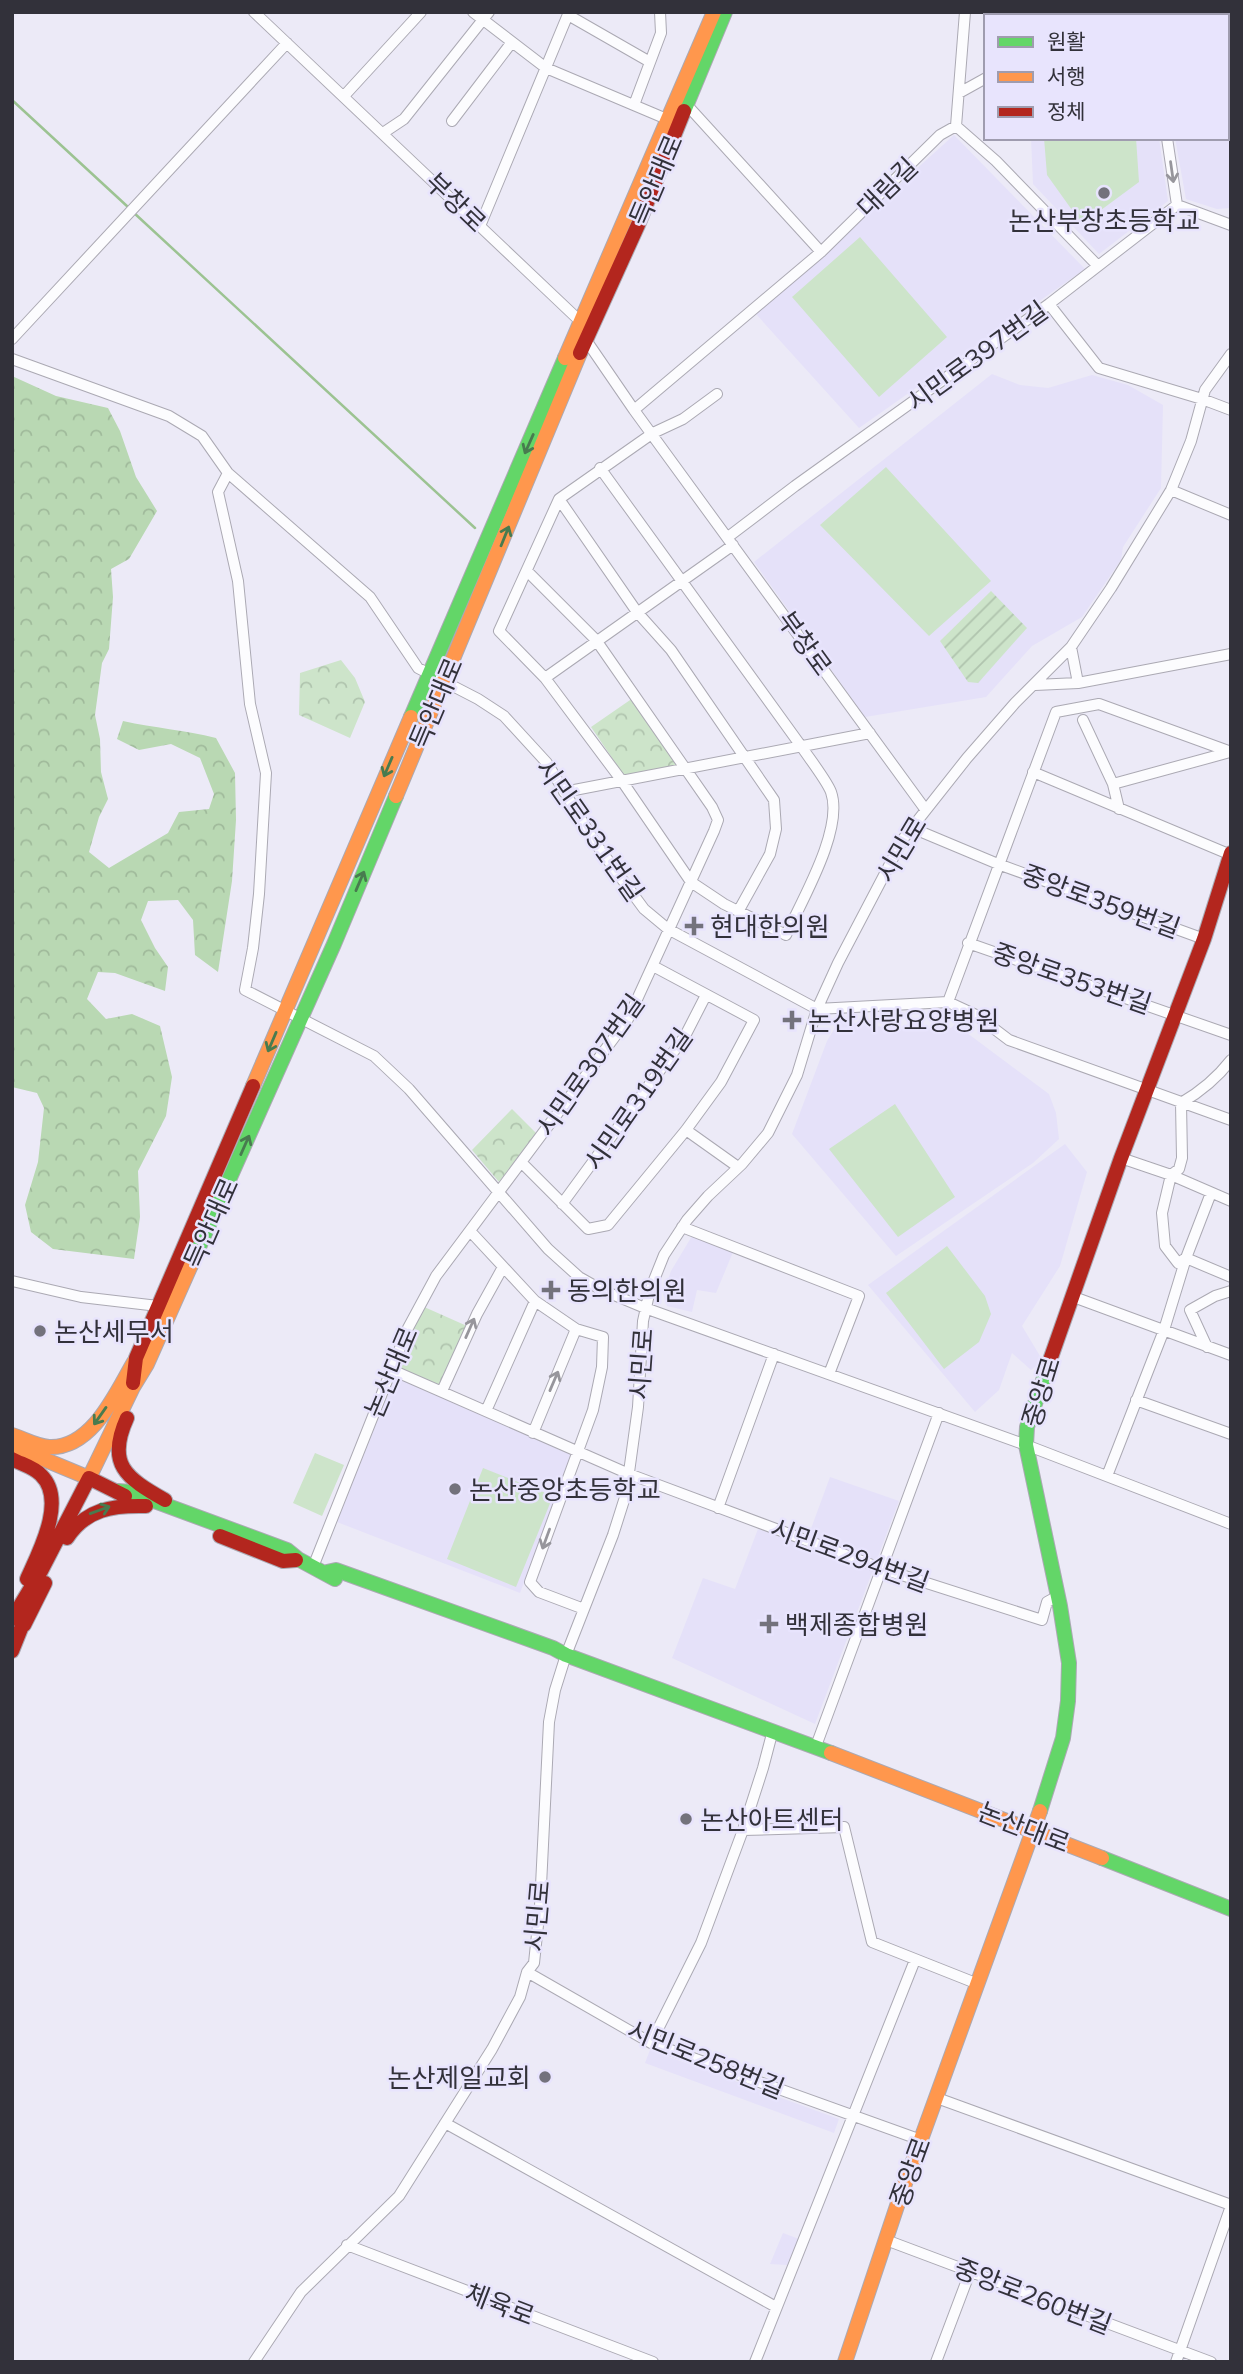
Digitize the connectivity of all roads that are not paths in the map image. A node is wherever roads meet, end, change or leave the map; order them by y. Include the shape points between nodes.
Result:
1 (254, 12) edge
2 (421, 12) edge
3 (660, 12) edge
4 (712, 12) edge
5 (725, 12) edge
6 (732, 12) edge
7 (965, 12) edge
8 (568, 14) edge
9 (482, 15) edge
10 (512, 42) junction
11 (287, 43) junction
12 (650, 62) junction
13 (546, 68) junction
14 (697, 69) junction
15 (984, 79) edge
16 (959, 93) junction
17 (344, 96) junction
18 (634, 105) junction
19 (687, 105) junction
20 (669, 120) junction
21 (452, 121) dead end
22 (956, 126) junction
23 (383, 133) junction
24 (1167, 140) edge
25 (1177, 205) junction
26 (1231, 225) edge
27 (480, 226) junction
28 (821, 252) junction
29 (1098, 266) junction
30 (1049, 304) junction
31 (582, 323) junction
32 (12, 340) edge
33 (586, 340) junction
34 (1231, 354) edge
35 (12, 359) edge
36 (717, 394) dead end
37 (1202, 399) junction
38 (634, 410) junction
39 (1231, 410) edge
40 (653, 433) junction
41 (600, 468) junction
42 (228, 473) junction
43 (1171, 490) junction
44 (559, 499) junction
45 (1231, 515) edge
46 (731, 541) junction
47 (527, 571) junction
48 (681, 581) junction
49 (637, 612) junction
50 (596, 640) junction
51 (1071, 647) junction
52 (1231, 654) edge
53 (429, 673) junction
54 (545, 678) junction
55 (444, 683) junction
56 (1078, 683) junction
57 (1035, 685) junction
58 (1083, 720) dead end
59 (870, 733) junction
60 (801, 747) junction
61 (1231, 752) edge
62 (747, 757) junction
63 (686, 769) junction
64 (1033, 772) junction
65 (622, 780) junction
66 (1113, 784) junction
67 (564, 792) junction
68 (925, 809) junction
69 (1119, 809) junction
70 (912, 828) junction
71 (1231, 854) edge
72 (998, 864) junction
73 (691, 882) junction
74 (739, 910) junction
75 (668, 929) junction
76 (1204, 939) junction
77 (968, 943) junction
78 (653, 966) junction
79 (705, 995) junction
80 (947, 1002) junction
81 (817, 1009) junction
82 (285, 1011) junction
83 (1175, 1014) junction
84 (300, 1020) junction
85 (1231, 1035) edge
86 (1231, 1060) edge
87 (1146, 1090) junction
88 (1181, 1103) junction
89 (1231, 1120) edge
90 (686, 1130) junction
91 (1121, 1158) junction
92 (521, 1163) junction
93 (738, 1167) junction
94 (1171, 1175) junction
95 (1211, 1193) junction
96 (499, 1194) junction
97 (1231, 1201) edge
98 (562, 1204) junction
99 (682, 1227) junction
100 (470, 1231) junction
101 (1186, 1258) junction
102 (503, 1267) junction
103 (1231, 1277) edge
104 (12, 1281) edge
105 (1231, 1291) edge
106 (1071, 1296) junction
107 (535, 1301) junction
108 (158, 1306) junction
109 (645, 1308) junction
110 (576, 1329) junction
111 (1164, 1330) junction
112 (1207, 1347) junction
113 (774, 1354) junction
114 (1231, 1355) edge
115 (142, 1361) junction
116 (392, 1370) junction
117 (829, 1374) junction
118 (442, 1391) junction
119 (1136, 1400) junction
120 (486, 1411) junction
121 (939, 1413) junction
122 (533, 1433) junction
123 (1231, 1434) edge
124 (12, 1435) edge
125 (1026, 1444) junction
126 (12, 1446) edge
127 (577, 1451) junction
128 (12, 1459) edge
129 (629, 1474) junction
130 (1107, 1476) junction
131 (89, 1478) junction
132 (118, 1491) junction
133 (146, 1506) junction
134 (718, 1507) junction
135 (189, 1514) junction
136 (1231, 1524) edge
137 (296, 1560) junction
138 (320, 1569) junction
139 (883, 1569) junction
140 (1058, 1596) junction
141 (584, 1609) junction
142 (18, 1622) edge
143 (12, 1651) edge
144 (566, 1655) junction
145 (773, 1730) junction
146 (816, 1746) junction
147 (743, 1829) junction
148 (1034, 1830) junction
149 (1231, 1909) edge
150 (915, 1960) junction
151 (527, 1972) junction
152 (978, 1984) junction
153 (651, 2043) junction
154 (937, 2098) junction
155 (853, 2115) junction
156 (445, 2123) junction
157 (921, 2140) junction
158 (1231, 2205) edge
159 (886, 2240) junction
160 (347, 2245) junction
161 (970, 2272) junction
162 (776, 2307) junction
163 (1178, 2357) edge
164 (254, 2362) edge
165 (653, 2362) edge
166 (754, 2362) edge
167 (845, 2362) edge
168 (936, 2362) edge
169 (1211, 2362) edge

1 - 11 street, 부창로
2 - 17 street
3 - 12 street via 661,33
4 - 14 street
5 - 14 street, 득안대로
6 - 14 street
7 - 16 street
8 - 12 street
8 - 13 street
9 - 10 street
9 - 23 street via 404,119
10 - 13 street
10 - 21 street
11 - 17 street, 부창로
11 - 32 street
12 - 18 street
13 - 18 street
13 - 27 street
14 - 19 street, 득안대로
14 - 20 street, 득안대로
15 - 16 street
16 - 22 street
17 - 23 street, 부창로
18 - 20 street
19 - 28 street
19 - 33 street, 득안대로
20 - 31 street, 득안대로
22 - 28 street, 대림길 via 940,135
22 - 29 street via 996,160
23 - 27 street, 부창로
24 -> 25 street
25 - 26 street
25 - 29 street, 시민로397번길
27 - 31 street, 부창로
28 - 38 street
29 - 30 street, 시민로397번길
30 - 37 street via 1099,368
30 - 46 street, 시민로397번길 via 795,485
31 - 33 street, 부창로
31 -> 53 street, 득안대로
33 - 38 street, 부창로
55 -> 33 street, 득안대로
34 - 37 street, 시민로
35 - 42 street, 시민로331번길 via 169,416 202,436
36 - 40 street via 683,419
37 - 39 street
37 - 43 street, 시민로
38 - 40 street, 부창로
40 - 41 street
40 - 46 street, 부창로
41 - 44 street
41 - 48 street
42 - 53 street, 시민로331번길 via 370,597 418,667
42 - 82 street via 218,492 238,581 250,704 265,773 259,894 245,990
43 - 45 street
43 - 51 street, 시민로
44 - 47 street
44 - 49 street
46 - 48 street, 시민로397번길
46 - 59 street, 부창로
47 - 50 street
47 - 54 street via 499,631
48 - 49 street, 시민로397번길
48 - 60 street
49 - 50 street, 시민로397번길
49 - 62 street via 671,650
50 - 54 street, 시민로397번길
50 - 63 street
51 - 56 street
51 - 57 street, 시민로
52 - 56 street
53 - 55 street, 시민로331번길
53 -> 82 street, 득안대로
54 - 65 street
55 - 67 street, 시민로331번길 via 504,716 547,763
84 -> 55 street, 득안대로
56 - 57 street
57 - 68 street, 시민로
58 - 66 street
59 - 60 street
59 - 68 street, 부창로
60 - 62 street
60 - 74 street via 831,792 831,835 786,935
61 - 64 street, 중앙로359번길 via 1099,704 1056,712
61 - 66 street
62 - 63 street
62 - 74 street via 774,800 776,828 769,854
63 - 65 street
63 - 73 street, 시민로307번길 via 718,820
64 - 69 street
64 - 72 street, 중앙로359번길
65 - 67 street
65 - 73 street
66 - 69 street
67 - 75 street, 시민로331번길 via 644,909
68 - 70 street, 시민로
69 - 71 street
70 - 72 street, 중앙로359번길
70 - 81 street, 시민로
71 - 76 street, 중앙로
72 - 76 street, 중앙로359번길
72 - 77 street, 중앙로353번길
73 - 74 street
73 - 75 street, 시민로307번길
75 - 78 street, 시민로307번길
75 - 81 street, 시민로331번길
76 - 83 street, 중앙로
77 - 80 street
77 - 83 street, 중앙로353번길
78 - 79 street
78 - 92 street, 시민로307번길 via 628,1018
79 - 90 street, 시민로319번길 via 754,1020 721,1082
79 - 98 street, 시민로319번길 via 685,1036
80 - 81 street
80 - 87 street via 976,1015 1009,1041
81 - 93 street, 시민로 via 782,1107 768,1133
82 - 84 street
82 -> 108 street, 득안대로
83 - 85 street, 중앙로353번길
83 - 87 street, 중앙로
84 - 96 street via 374,1056 409,1089
115 -> 84 street, 득안대로
86 - 88 street via 1200,1092
87 - 88 street
87 - 91 street, 중앙로
88 - 89 street
88 - 94 street via 1182,1158
90 - 93 street
90 - 98 street, 시민로319번길 via 608,1225 589,1229
91 - 94 street
91 - 106 street, 중앙로
92 - 96 street, 시민로307번길
92 - 98 street
93 - 99 street, 시민로
94 - 95 street
94 - 101 street via 1162,1213 1165,1246 1178,1263
95 - 97 street
95 - 101 street
96 - 100 street, 논산대로
96 - 109 street via 579,1277
99 - 109 street, 시민로 via 657,1269
99 - 117 street via 859,1296
100 - 102 street
100 - 116 street, 논산대로 via 425,1295
101 - 103 street
101 - 111 street
102 - 107 street
118 -> 102 street
104 - 108 street via 81,1297
105 - 112 street via 1190,1310
106 - 111 street
106 - 125 street, 중앙로 via 1027,1427
107 - 110 street
107 - 120 street
108 - 115 street, 득안대로
109 - 113 street
109 - 129 street, 시민로
122 -> 110 street
110 - 127 street via 603,1337 603,1367
111 - 112 street
111 - 119 street
112 - 114 street
113 - 117 street
113 - 134 street
115 -> 124 street via 86,1434 49,1447
115 - 131 street, 득안대로
115 - 135 street via 117,1447 119,1458 134,1480
116 - 118 street, 시민로294번길
116 - 138 street, 논산대로
117 - 121 street
118 - 120 street, 시민로294번길
119 - 123 street
119 - 130 street
120 - 122 street, 시민로294번길
121 - 125 street
121 - 139 street
122 - 127 street, 시민로294번길
125 - 130 street
125 - 140 street, 중앙로
126 - 131 street, 논산대로
127 - 129 street, 시민로294번길
127 -> 141 street via 530,1582 539,1592
128 - 142 street via 41,1473 53,1504
129 - 134 street, 시민로294번길
129 - 141 street, 시민로 via 614,1535
130 - 136 street
131 - 132 street, 논산대로
131 - 142 street, 득안대로
132 - 133 street, 논산대로
132 - 135 street, 논산대로
133 - 137 street, 논산대로 via 284,1561
142 -> 133 street via 71,1530 84,1517 112,1506
134 - 139 street, 시민로294번길
135 - 137 street, 논산대로 via 287,1550
137 - 138 street, 논산대로
138 - 144 street, 논산대로 via 336,1570
139 - 140 street, 시민로294번길 via 1042,1620 1047,1602
139 - 146 street
140 - 148 street, 중앙로 via 1069,1663 1068,1701 1063,1738
141 - 144 street, 시민로
142 - 143 street, 득안대로
144 - 145 street, 논산대로
144 - 151 street, 시민로 via 549,1722 538,1936 534,1963
145 - 146 street, 논산대로
145 - 147 street
146 - 148 street, 논산대로
147 - 150 street via 844,1827 872,1942
147 - 153 street via 701,1942
148 - 149 street, 논산대로
148 - 152 street, 중앙로
150 - 152 street
150 - 155 street
151 - 153 street, 시민로258번길
151 - 156 street, 시민로 via 520,1997 492,2049
152 - 154 street, 중앙로
153 - 155 street, 시민로258번길
154 - 157 street, 중앙로
154 - 158 street
155 - 157 street, 시민로258번길
155 - 162 street
156 - 160 street, 시민로 via 399,2196
156 - 162 street
157 - 159 street, 중앙로
158 - 163 street
159 - 161 street, 중앙로260번길
159 - 167 street, 중앙로
160 - 164 street, 시민로 via 300,2292
160 - 165 street, 체육로
161 - 163 street, 중앙로260번길
161 - 168 street
162 - 166 street
163 - 169 street, 중앙로260번길

